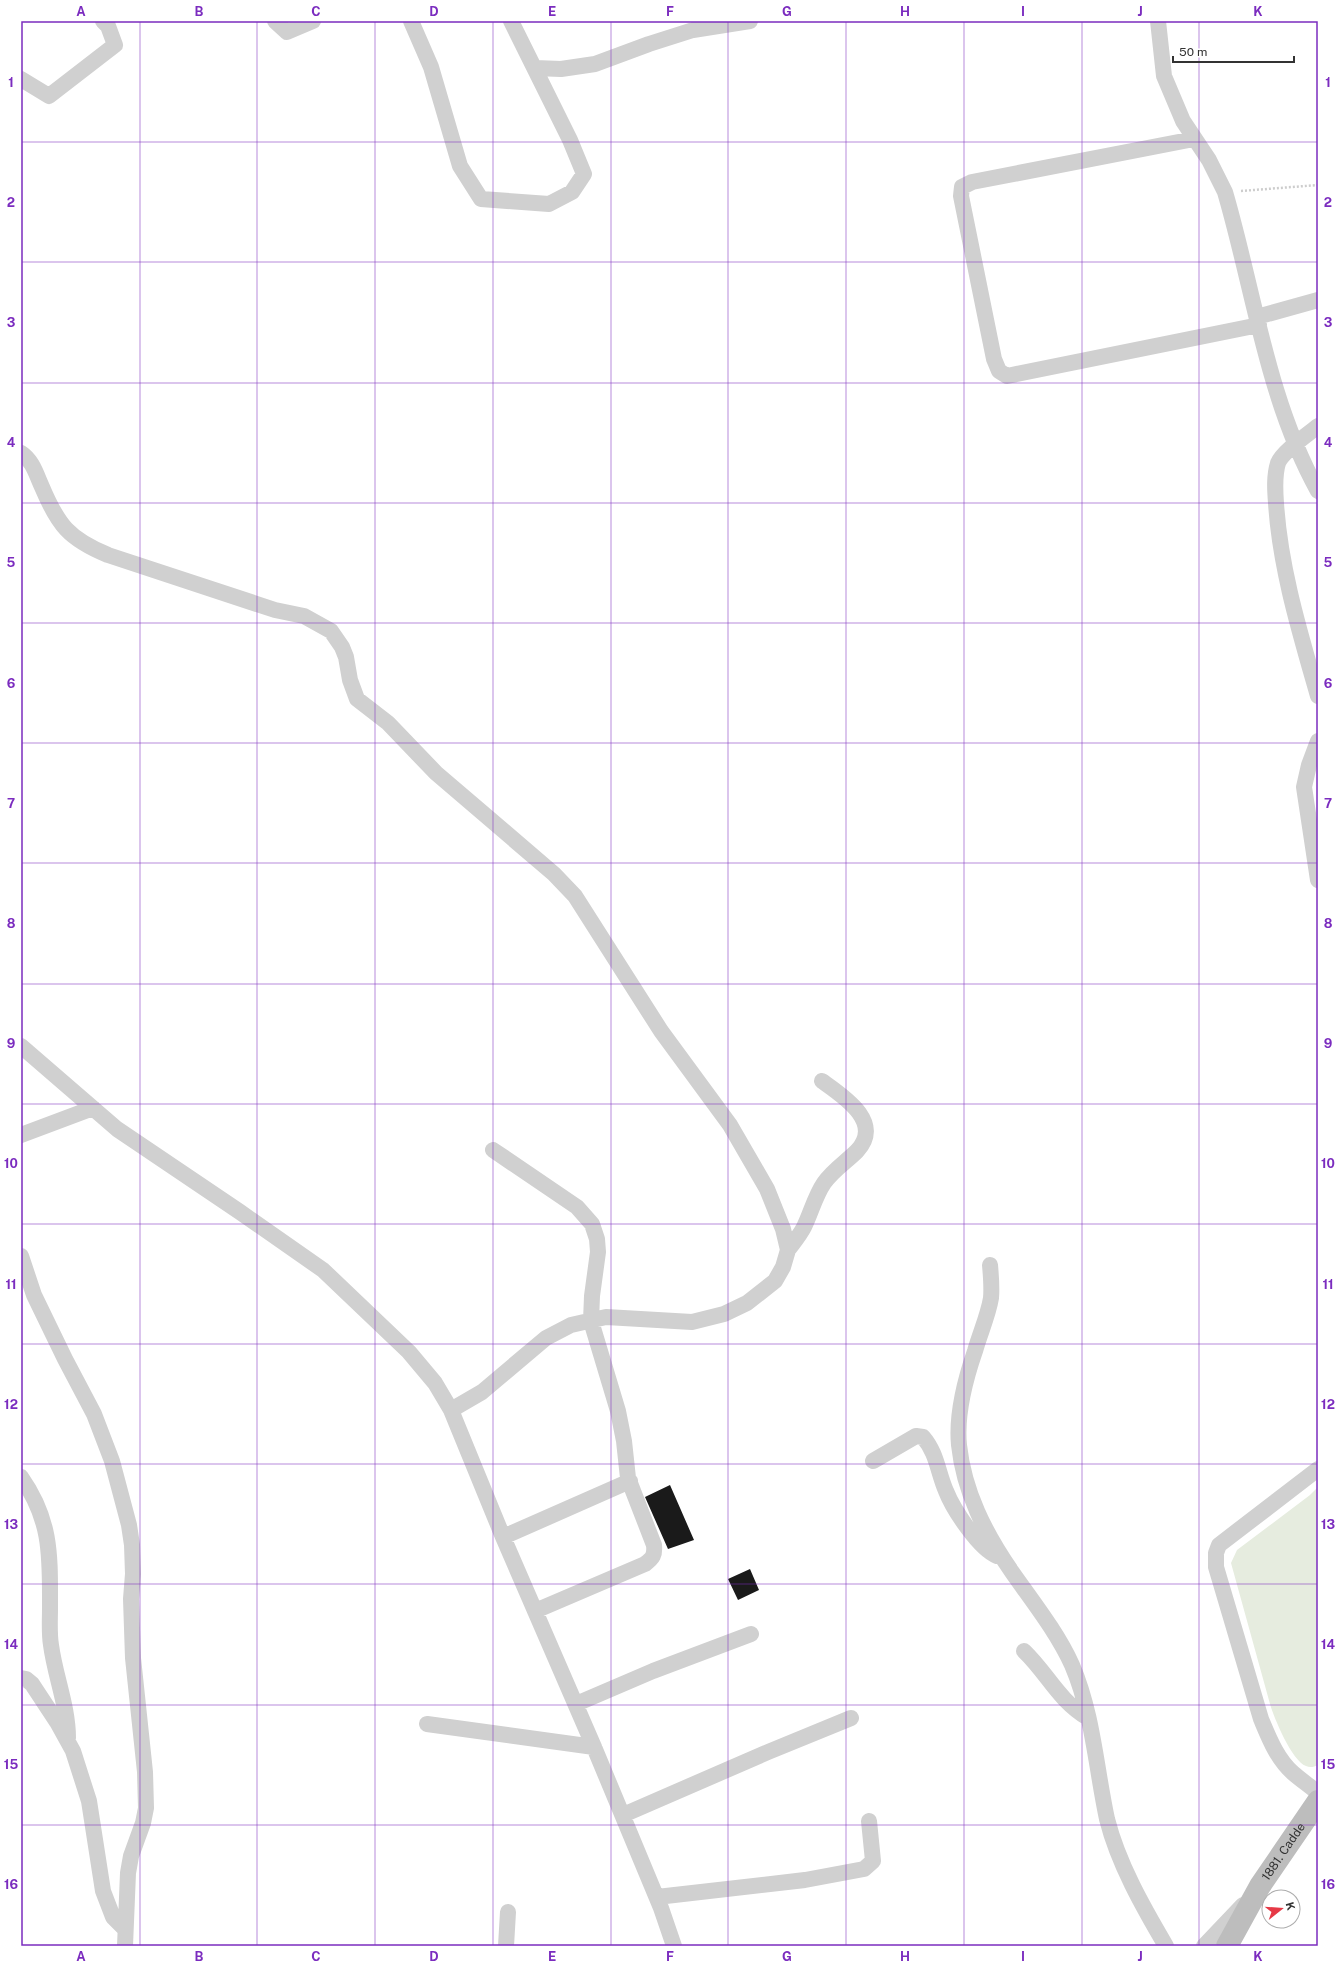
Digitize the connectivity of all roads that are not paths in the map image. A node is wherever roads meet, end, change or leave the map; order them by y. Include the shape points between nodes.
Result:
1 (103, 21) edge
2 (275, 21) edge
3 (313, 21) edge
4 (411, 21) edge
5 (511, 21) edge
6 (742, 21) edge
7 (1158, 21) edge
8 (535, 68) junction
9 (21, 79) edge
10 (1194, 139) junction
11 (1318, 300) edge
12 (1258, 321) junction
13 (1318, 426) edge
14 (1296, 443) junction
15 (21, 453) edge
16 (1318, 491) edge
17 (1318, 696) edge
18 (1318, 741) edge
19 (1318, 880) edge
20 (21, 1046) edge
21 (822, 1082) dead end
22 (93, 1108) junction
23 (21, 1135) edge
24 (493, 1150) dead end
25 (788, 1250) junction
26 (21, 1256) edge
27 (990, 1265) dead end
28 (591, 1321) junction
29 (451, 1410) junction
30 (873, 1461) dead end
31 (1318, 1469) edge
32 (21, 1477) edge
33 (630, 1481) junction
34 (503, 1537) junction
35 (1004, 1559) junction
36 (535, 1611) junction
37 (751, 1634) dead end
38 (1024, 1651) dead end
39 (21, 1678) edge
40 (576, 1704) junction
41 (851, 1718) dead end
42 (1088, 1718) junction
43 (427, 1724) dead end
44 (68, 1741) junction
45 (594, 1747) junction
46 (1318, 1793) edge
47 (1318, 1801) edge
48 (623, 1815) junction
49 (869, 1821) dead end
50 (1260, 1886) junction
51 (657, 1897) junction
52 (508, 1912) dead end
53 (125, 1929) junction
54 (125, 1946) edge
55 (506, 1946) edge
56 (674, 1946) edge
57 (1166, 1946) edge
58 (1204, 1946) edge
59 (1227, 1946) edge

1 - 9 street via 108,26 115,45 49,96
2 - 3 street via 286,32
4 - 8 street via 431,66 460,166 481,199 549,204 572,192 584,174
5 - 8 street
6 - 8 street via 693,30 595,64 561,69
7 - 10 street via 1164,76 1183,121
10 - 12 street via 1210,160 1225,192
10 - 12 street via 972,182 962,187 961,196 994,359 999,371 1008,376
11 - 12 street
12 - 14 street via 1279,400
13 - 14 street
14 - 16 street
14 - 17 street via 1278,462 1275,476 1278,526 1294,605
15 - 25 street via 31,462 58,520 82,543 108,555 275,610 304,616 331,631 346,657 350,680 357,698 388,723 436,773 554,874 575,896 657,1024 730,1126 767,1189 783,1229
18 - 19 street via 1308,765 1304,787
20 - 22 street
21 - 25 street via 856,1108 862,1117 865,1137 858,1149 832,1172 823,1184 803,1228
22 - 23 street
22 - 29 street via 117,1129 323,1270 409,1352 435,1383
24 - 28 street via 577,1207 592,1224 598,1252
25 - 28 street via 775,1281 764,1292 724,1314 692,1322 606,1317
26 - 53 street via 34,1295 94,1414 112,1460 129,1524 133,1574 133,1658 145,1772 146,1808 128,1873
27 - 35 street via 991,1298 962,1399 959,1442 963,1473 973,1502 981,1521
28 - 29 street via 571,1325 546,1338 482,1392
28 - 33 street via 618,1411
29 - 34 street
30 - 35 street via 916,1436 923,1437 933,1451 945,1491 957,1511 982,1544 993,1554
31 - 46 street via 1219,1545 1216,1567 1261,1719 1283,1762 1292,1773
32 - 44 street via 37,1503 46,1526 49,1548 50,1644 67,1716
33 - 34 street
33 - 36 street via 654,1545 653,1558 646,1564
34 - 36 street
35 - 42 street via 1044,1616 1071,1664 1081,1689
36 - 40 street
37 - 40 street via 653,1671
38 - 42 street via 1064,1700
39 - 44 street via 32,1684
40 - 45 street
41 - 48 street
42 - 57 street via 1108,1822 1138,1897
43 - 45 street
44 - 53 street via 85,1784 96,1837 103,1891 113,1917
45 - 48 street
47 - 50 street, 1881. Cadde
48 - 51 street
49 - 51 street via 873,1861 864,1868 805,1880
50 - 58 street
50 - 59 street, 1881. Cadde
51 - 56 street
52 - 55 street
53 - 54 street

